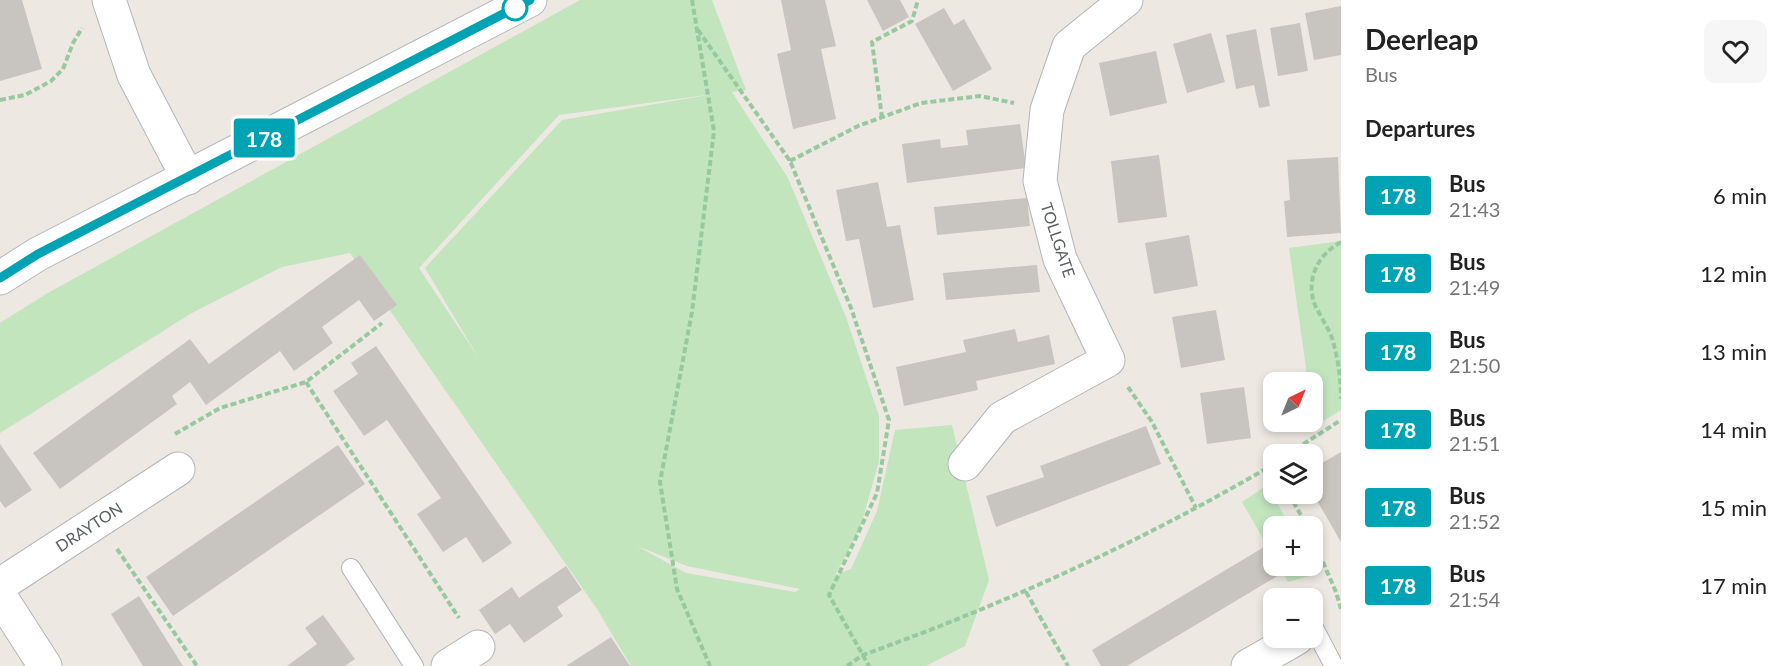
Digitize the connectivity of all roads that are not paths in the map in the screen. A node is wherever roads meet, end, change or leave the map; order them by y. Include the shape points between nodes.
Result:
1 (109, 0) edge
2 (530, 0) edge
3 (1126, 0) edge
4 (188, 178) junction
5 (0, 278) edge
6 (965, 464) dead end
7 (178, 469) road end
8 (351, 568) dead end
9 (0, 585) edge
10 (0, 596) edge
11 (478, 647) road end
12 (1279, 648) edge
13 (1321, 648) edge
14 (45, 666) edge
15 (414, 666) edge
16 (448, 666) edge
17 (1248, 666) edge
18 (1334, 666) edge

1 - 4 street via 134,75
2 - 4 street
3 - 6 street, TOLLGATE via 1069,46 1047,110 1040,181 1060,259 1108,360 1002,418
4 - 5 street via 38,254
7 - 9 street, DRAYTON
8 - 15 lane
10 - 14 street
11 - 16 street
12 - 17 street
13 - 18 lane

